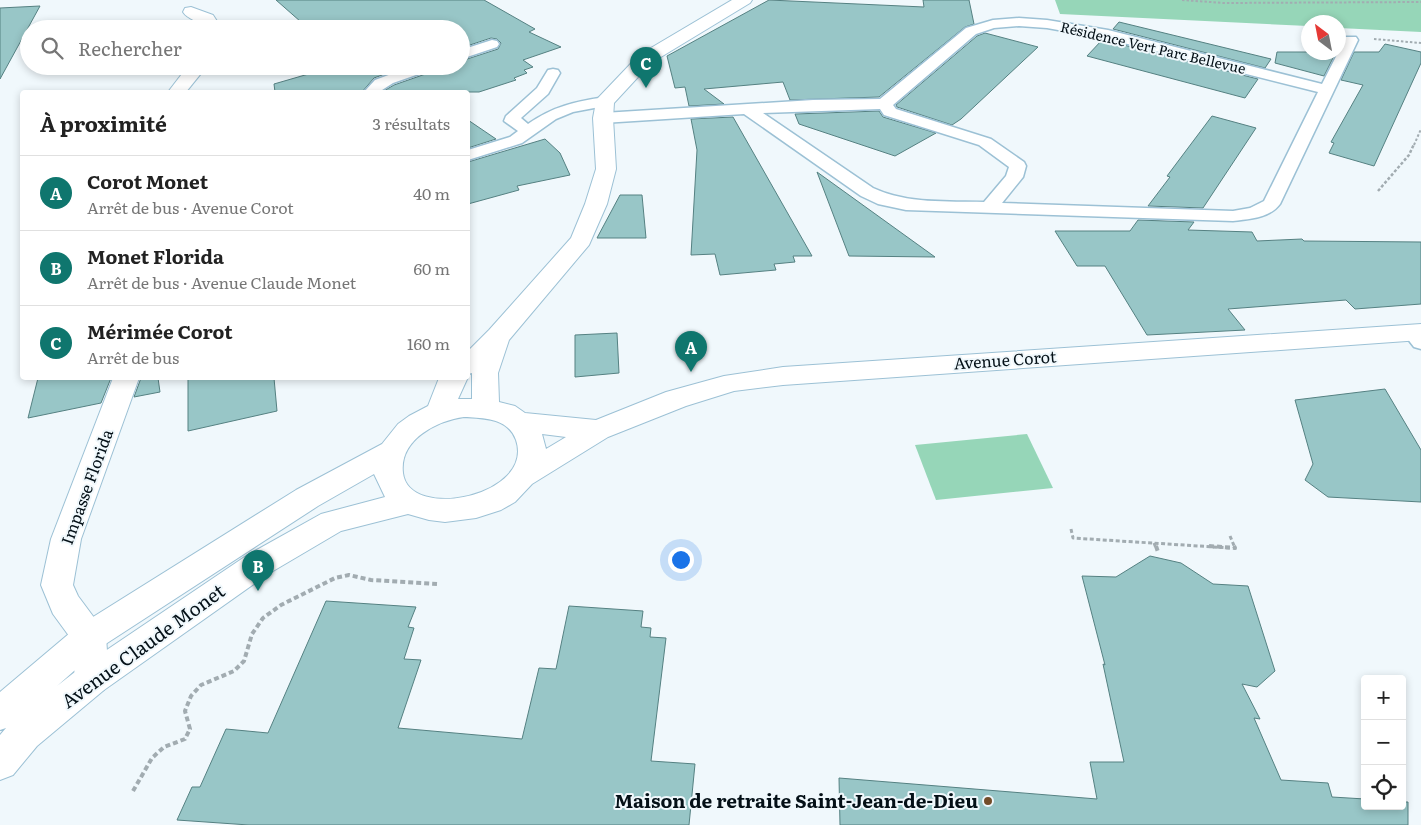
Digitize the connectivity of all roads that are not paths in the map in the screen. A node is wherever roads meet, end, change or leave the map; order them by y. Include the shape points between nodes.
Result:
1 (744, 0) edge
2 (729, 6) edge
3 (191, 12) dead end
4 (207, 20) edge
5 (1351, 40) road end
6 (492, 44) dead end
7 (470, 52) edge
8 (554, 73) dead end
9 (191, 75) edge
10 (403, 75) edge
11 (179, 90) edge
12 (373, 90) edge
13 (1327, 90) junction
14 (884, 104) junction
15 (746, 109) junction
16 (604, 110) junction
17 (528, 131) junction
18 (470, 154) edge
19 (989, 208) junction
20 (498, 336) junction
21 (1418, 336) edge
22 (470, 363) edge
23 (125, 380) edge
24 (452, 380) edge
25 (486, 408) junction
26 (440, 412) junction
27 (520, 422) junction
28 (598, 430) junction
29 (391, 452) junction
30 (524, 476) junction
31 (409, 502) junction
32 (89, 637) junction
33 (92, 679) junction
34 (8, 721) edge
35 (0, 763) edge

1 - 2 street
2 - 16 street via 645,59
3 - 4 street
5 - 13 lane
6 - 7 lane
8 - 17 lane via 542,91 514,116 512,121
9 - 11 street
10 - 12 lane via 380,83
13 - 14 lane, Résidence Vert Parc Bellevue via 1099,33 1040,23 996,23 971,31
13 - 19 lane via 1272,204 1255,213 1233,216
14 - 15 lane
14 - 19 lane via 890,112 985,142 1018,166 1014,177
15 - 16 lane
15 - 19 lane via 867,192 884,200 906,205
16 - 17 lane via 569,108
16 - 20 street via 606,169 581,240
17 - 18 lane via 516,140
20 - 22 street
20 - 25 street via 485,373
21 - 28 street, Avenue Corot via 783,376 734,382 676,399
23 - 32 street, Impasse Florida via 66,539 57,585 64,604
24 - 26 street
25 - 26 street
25 - 27 street via 505,413
26 - 29 street via 419,422
27 - 28 street, Avenue Corot
27 - 30 street via 531,438 533,457
28 - 30 street, Avenue Corot
29 - 31 street via 388,471 394,488
29 - 32 street, Avenue Claude Monet via 307,498
30 - 31 street via 502,496 471,508 437,510
31 - 33 street, Avenue Claude Monet via 332,522 257,565
32 - 33 street
32 - 34 street, Avenue Claude Monet
33 - 34 street, Avenue Claude Monet
34 - 35 street, Avenue Claude Monet

